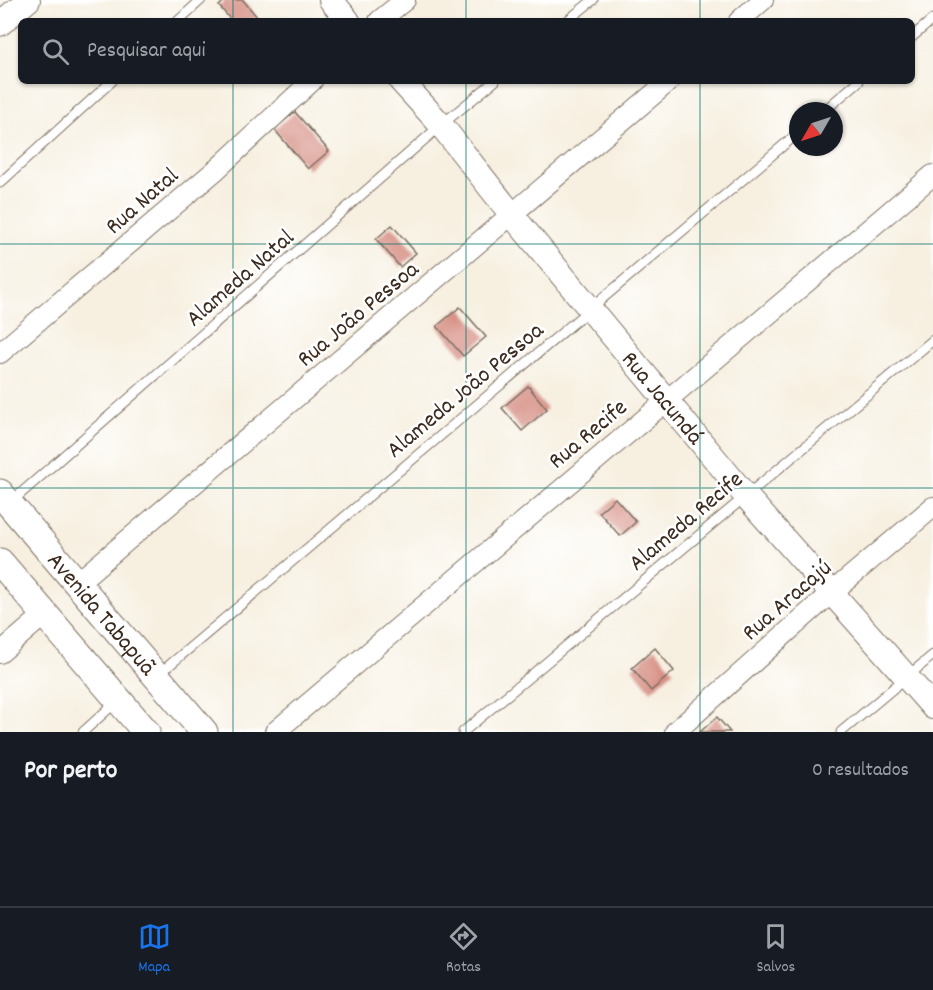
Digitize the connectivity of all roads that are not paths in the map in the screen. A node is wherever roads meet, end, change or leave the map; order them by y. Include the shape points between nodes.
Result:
1 (28, 0) edge
2 (201, 0) edge
3 (331, 0) edge
4 (405, 0) edge
5 (593, 0) edge
6 (763, 0) edge
7 (181, 18) edge
8 (346, 18) edge
9 (383, 18) edge
10 (571, 18) edge
11 (742, 18) edge
12 (933, 19) edge
13 (0, 24) edge
14 (915, 34) edge
15 (109, 84) edge
16 (309, 84) edge
17 (404, 84) edge
18 (491, 84) edge
19 (665, 84) edge
20 (856, 84) edge
21 (834, 102) edge
22 (441, 125) junction
23 (789, 140) edge
24 (933, 175) edge
25 (0, 183) edge
26 (512, 215) junction
27 (589, 308) junction
28 (933, 340) edge
29 (0, 353) edge
30 (666, 400) junction
31 (745, 495) junction
32 (3, 503) edge
33 (933, 507) edge
34 (0, 562) edge
35 (77, 583) junction
36 (831, 593) junction
37 (44, 615) junction
38 (0, 653) edge
39 (933, 655) edge
40 (157, 676) junction
41 (907, 676) junction
42 (118, 700) junction
43 (933, 707) edge
44 (83, 732) edge
45 (146, 732) edge
46 (204, 732) edge
47 (274, 732) edge
48 (463, 732) edge
49 (675, 732) edge
50 (841, 732) edge

1 - 13 street
2 - 7 lane
3 - 8 street
4 - 9 street
5 - 10 lane
6 - 11 street
12 - 14 lane
15 - 25 lane
16 - 29 street, Rua Natal via 217,169
17 - 22 street, Rua Jacundá
18 - 22 lane, Alameda Natal
19 - 26 street, Rua João Pessoa
20 - 21 lane
22 - 26 street, Rua Jacundá
22 - 32 lane, Alameda Natal
23 - 27 lane, Alameda João Pessoa
24 - 30 street, Rua Recife
26 - 27 street, Rua Jacundá
26 - 35 street, Rua João Pessoa
27 - 30 street, Rua Jacundá
27 - 40 lane, Alameda João Pessoa
28 - 31 lane, Alameda Recife
30 - 31 street, Rua Jacundá
30 - 47 street, Rua Recife
31 - 36 street, Rua Jacundá
31 - 48 lane, Alameda Recife
32 - 35 main road, Avenida Tabapuã
33 - 36 street, Rua Aracajú
34 - 37 main road, Avenida Tabapuã
35 - 40 main road, Avenida Tabapuã
36 - 41 street, Rua Jacundá
36 - 49 street, Rua Aracajú
37 - 38 street
37 - 42 main road, Avenida Tabapuã
39 - 41 lane
40 - 46 main road, Avenida Tabapuã
41 - 43 street, Rua Jacundá
41 - 50 lane
42 - 44 lane
42 - 45 main road, Avenida Tabapuã

